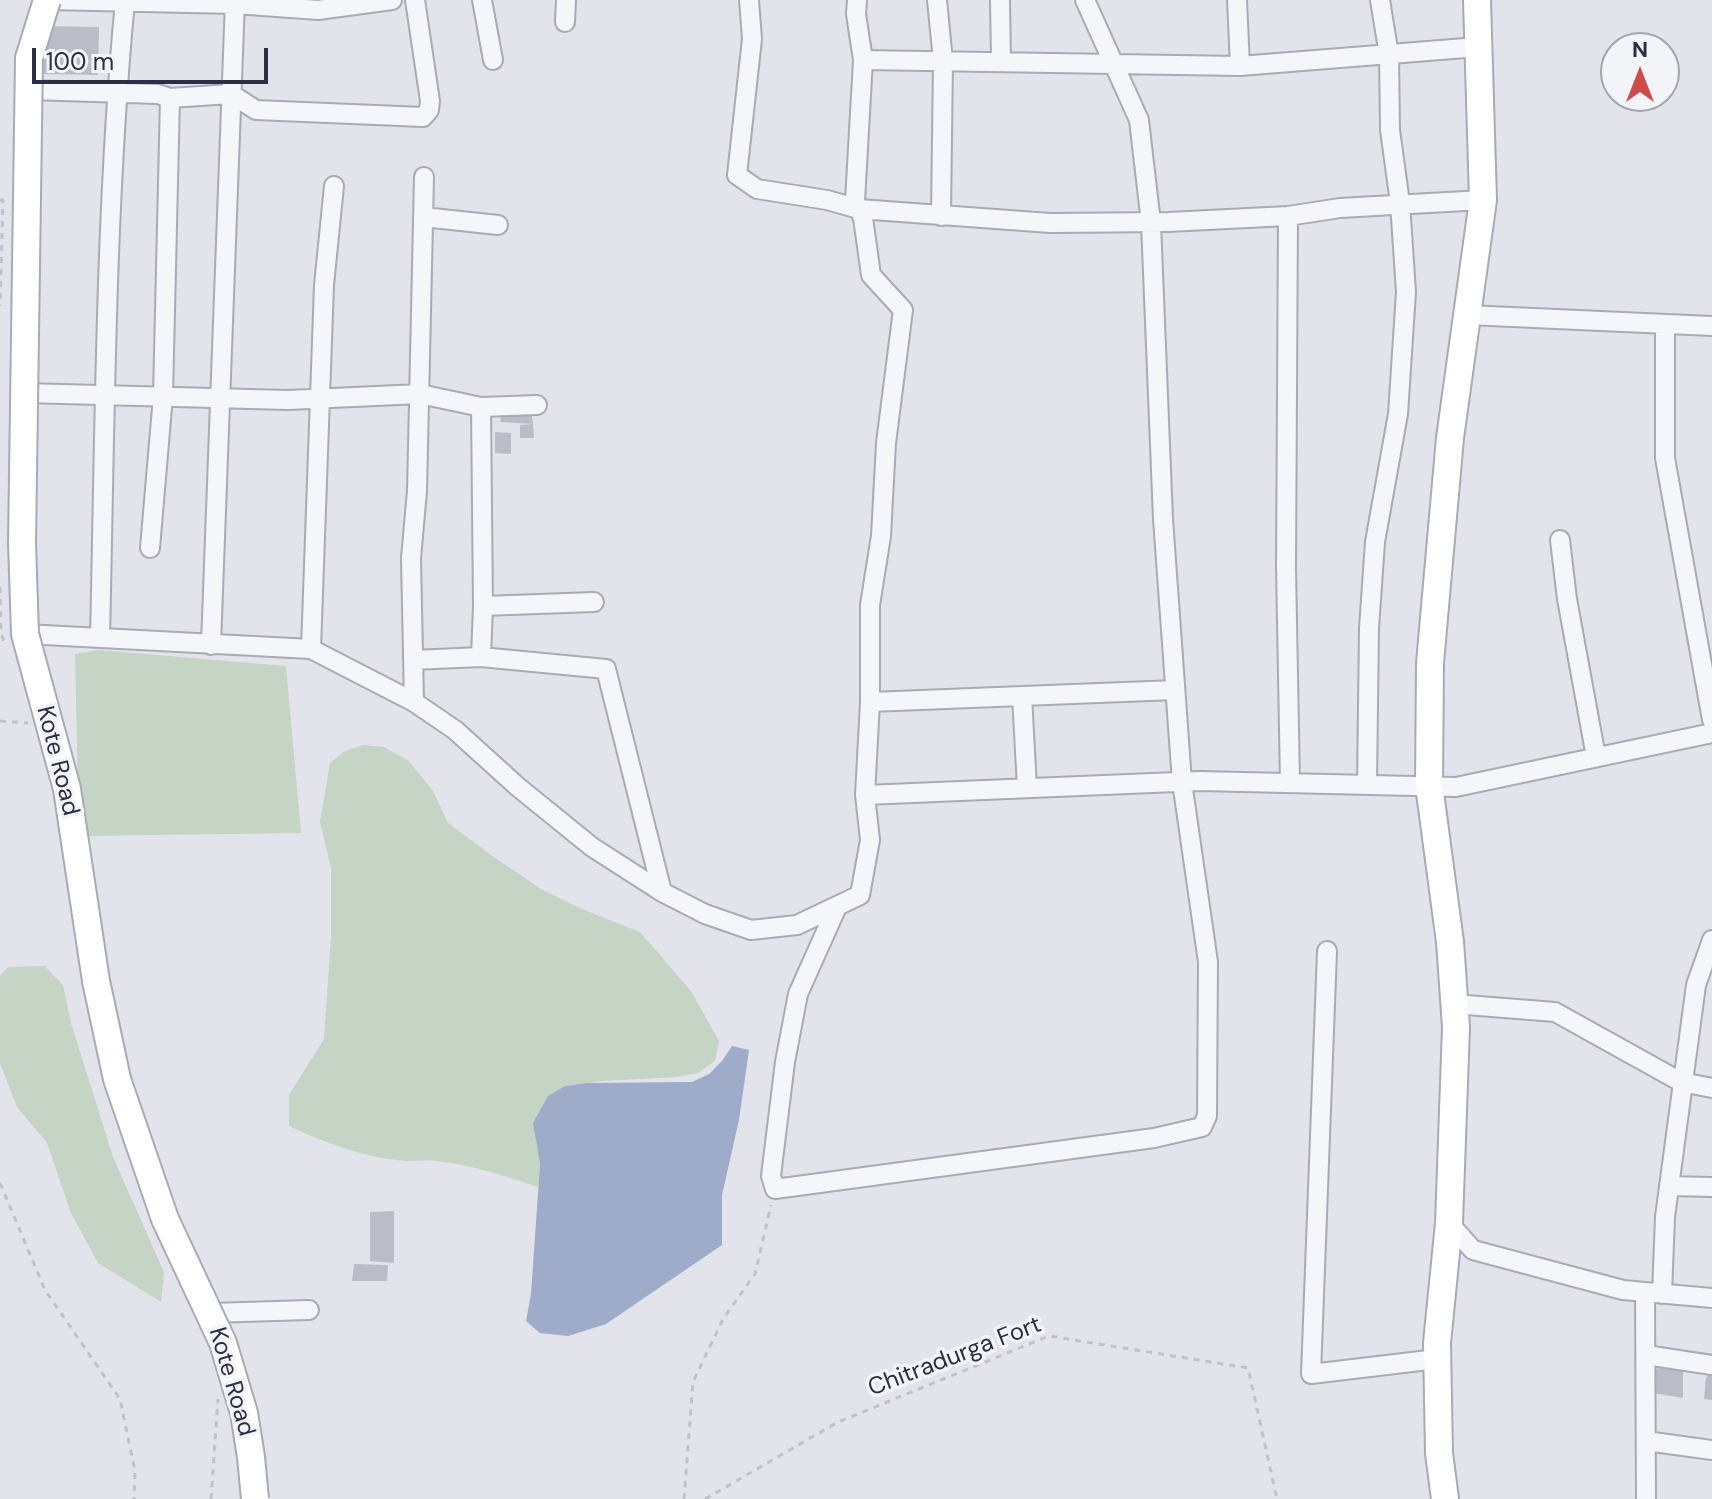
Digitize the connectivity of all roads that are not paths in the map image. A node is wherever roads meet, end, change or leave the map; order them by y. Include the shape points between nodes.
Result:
1 (47, 0) edge
2 (392, 0) edge
3 (415, 0) edge
4 (482, 0) edge
5 (566, 0) edge
6 (749, 0) edge
7 (857, 0) edge
8 (937, 0) edge
9 (1000, 0) edge
10 (1085, 0) edge
11 (1237, 0) edge
12 (1380, 0) edge
13 (1477, 0) edge
14 (125, 1) edge
15 (235, 2) edge
16 (565, 22) dead end
17 (1478, 47) junction
18 (1387, 54) junction
19 (493, 60) dead end
20 (863, 60) junction
21 (941, 61) junction
22 (1001, 62) junction
23 (1115, 65) junction
24 (1240, 66) junction
25 (29, 90) junction
26 (116, 94) junction
27 (231, 94) junction
28 (170, 98) junction
29 (424, 177) dead end
30 (334, 186) dead end
31 (1483, 200) junction
32 (1400, 203) junction
33 (859, 209) junction
34 (941, 216) junction
35 (1288, 216) junction
36 (423, 217) junction
37 (1151, 223) junction
38 (498, 225) dead end
39 (1467, 315) junction
40 (1665, 324) junction
41 (1712, 326) edge
42 (24, 393) junction
43 (105, 394) junction
44 (420, 394) junction
45 (163, 396) junction
46 (222, 398) junction
47 (319, 399) junction
48 (537, 405) dead end
49 (481, 407) junction
50 (1560, 540) dead end
51 (150, 548) dead end
52 (594, 602) dead end
53 (483, 606) junction
54 (25, 634) junction
55 (100, 637) junction
56 (211, 645) junction
57 (311, 649) junction
58 (481, 657) junction
59 (413, 660) junction
60 (1175, 690) junction
61 (1022, 696) junction
62 (414, 702) junction
63 (870, 702) junction
64 (1712, 720) edge
65 (1712, 733) edge
66 (1596, 757) junction
67 (1182, 782) junction
68 (1290, 783) junction
69 (1367, 785) junction
70 (1429, 785) junction
71 (1027, 788) junction
72 (865, 795) junction
73 (662, 892) junction
74 (836, 909) junction
75 (1712, 940) edge
76 (1327, 951) dead end
77 (1454, 1004) junction
78 (1683, 1082) junction
79 (1712, 1088) edge
80 (1669, 1186) junction
81 (1712, 1187) edge
82 (1449, 1223) junction
83 (1654, 1293) junction
84 (1712, 1298) edge
85 (309, 1310) dead end
86 (210, 1313) junction
87 (1646, 1355) junction
88 (1437, 1359) junction
89 (1712, 1365) edge
90 (1646, 1441) junction
91 (1712, 1450) edge
92 (255, 1499) edge
93 (1445, 1499) edge
94 (1646, 1499) edge

1 - 14 street
1 - 25 street, Kote Road, bridge via 29,58
2 - 15 street via 318,10
3 - 27 street via 430,101 423,117 256,110
4 - 19 street
5 - 16 street
6 - 33 street via 752,39 737,175 757,189
7 - 20 street
8 - 21 street
9 - 22 street
10 - 23 street
11 - 24 street
12 - 18 street
13 - 17 street
14 - 15 street
14 - 26 street
15 - 27 street
17 - 18 street
17 - 31 street
18 - 24 street
18 - 32 street
20 - 21 street
20 - 33 street via 855,201
21 - 22 street
21 - 34 street
22 - 23 street
23 - 24 street
23 - 37 street via 1139,120
25 - 26 street
25 - 42 street, Kote Road, bridge
26 - 28 street
26 - 43 street
27 - 28 street
27 - 46 street
28 - 45 street
29 - 36 street
30 - 47 street
31 - 32 street
31 - 39 street
32 - 35 street
32 - 69 street via 1406,292 1398,414 1375,542
33 - 34 street
33 - 63 street via 871,275 903,310 870,605
34 - 37 street
35 - 37 street
35 - 68 street
36 - 38 street
36 - 44 street
37 - 60 street
39 - 40 street
39 - 70 street via 1436,586
40 - 41 street
40 - 64 street via 1665,458
42 - 43 street
42 - 54 street, Kote Road, bridge
43 - 45 street
43 - 55 street
44 - 47 street
44 - 49 street
44 - 59 street via 411,558
45 - 46 street
45 - 51 street
46 - 47 street
46 - 56 street
47 - 57 street
48 - 49 street
49 - 53 street
50 - 66 street
52 - 53 street
53 - 58 street
54 - 55 street
54 - 86 street, Kote Road, bridge via 67,789 96,981 117,1079 165,1219
55 - 56 street
56 - 57 street
57 - 62 street
58 - 59 street
58 - 73 street via 606,669
59 - 62 street
60 - 61 street
60 - 67 street
61 - 63 street
61 - 71 street
62 - 73 street via 455,730 592,847
63 - 72 street
65 - 66 street
66 - 70 street via 1456,787
67 - 68 street
67 - 71 street
67 - 74 street via 1208,962 1207,1116 1202,1127 775,1189 771,1176 798,994
68 - 69 street
69 - 70 street
70 - 77 street
71 - 72 street
72 - 74 street via 870,840 860,895
73 - 74 street via 751,930 797,925
75 - 78 street via 1696,985
76 - 88 street via 1311,1374
77 - 78 street via 1555,1012
77 - 82 street
78 - 79 street
78 - 80 street
80 - 81 street
80 - 83 street
82 - 83 street via 1473,1250 1623,1290
82 - 88 street
83 - 84 street
83 - 87 street
85 - 86 street
86 - 92 street, Kote Road, bridge via 244,1413
87 - 89 street
87 - 90 street
88 - 93 street
90 - 91 street
90 - 94 street

